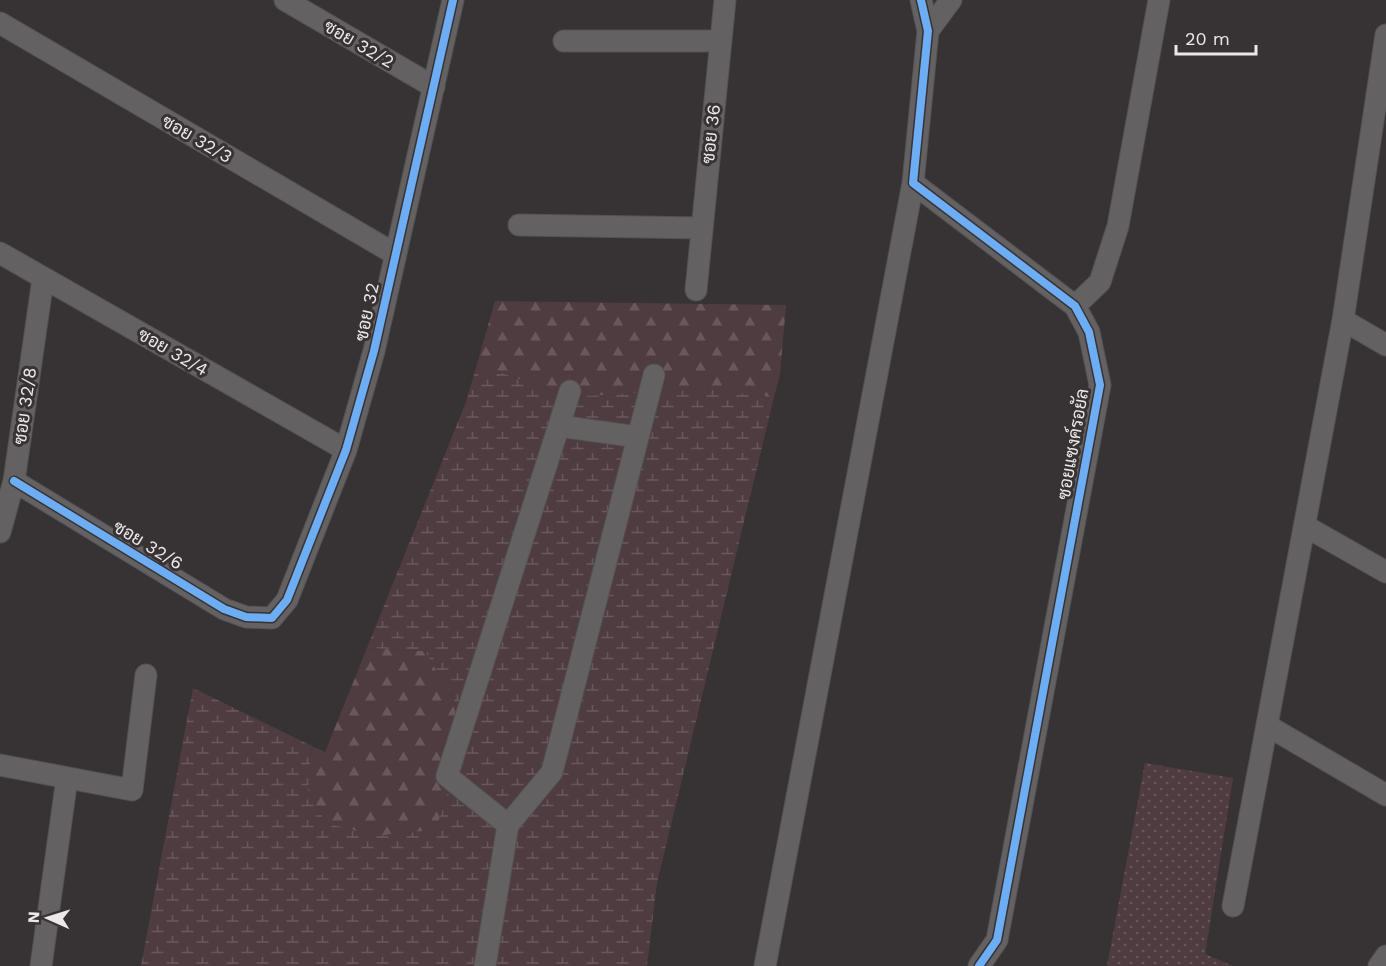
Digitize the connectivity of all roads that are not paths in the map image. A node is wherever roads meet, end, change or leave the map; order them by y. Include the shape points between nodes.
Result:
1 (285, 0) edge
2 (453, 0) edge
3 (724, 0) edge
4 (921, 0) edge
5 (951, 0) edge
6 (1159, 0) edge
7 (0, 23) edge
8 (928, 31) junction
9 (1386, 35) edge
10 (564, 41) dead end
11 (721, 41) junction
12 (434, 87) junction
13 (1380, 118) edge
14 (913, 183) junction
15 (519, 225) dead end
16 (702, 228) junction
17 (0, 253) edge
18 (395, 254) junction
19 (43, 279) junction
20 (696, 290) dead end
21 (1075, 306) junction
22 (1343, 320) junction
23 (1386, 345) edge
24 (654, 375) dead end
25 (570, 391) dead end
26 (559, 426) junction
27 (638, 437) junction
28 (346, 450) junction
29 (14, 481) junction
30 (1305, 526) junction
31 (0, 532) edge
32 (1386, 572) edge
33 (272, 618) joint
34 (146, 675) dead end
35 (1268, 726) junction
36 (0, 765) edge
37 (67, 778) junction
38 (1386, 795) edge
39 (508, 825) junction
40 (1233, 906) dead end
41 (1386, 956) edge
42 (41, 966) edge
43 (485, 966) edge
44 (765, 966) edge
45 (979, 966) edge
46 (1379, 966) edge

1 - 12 street, ซอย 32/2
2 - 12 street, ซอย 32
3 - 11 street, ซอย 36
4 - 8 street
5 - 8 street
6 - 21 street via 1118,226 1100,282
7 - 18 street, ซอย 32/3
8 - 14 street
9 - 13 street
10 - 11 street
11 - 16 street, ซอย 36
12 - 18 street, ซอย 32
13 - 22 street
14 - 21 street, ซอยแซงค์รอยัล
14 - 44 street
15 - 16 street
16 - 20 street, ซอย 36
17 - 19 street, ซอย 32/4
18 - 28 street, ซอย 32 via 374,351
19 - 28 street, ซอย 32/4
19 - 29 street, ซอย 32/8
21 - 45 street, ซอยแซงค์รอยัล via 1089,332 1100,385 997,940
22 - 23 street
22 - 30 street
24 - 27 street
25 - 26 street
26 - 27 street
26 - 39 street via 447,776
27 - 39 street via 552,772
28 - 33 street, ซอย 32 via 286,600
29 - 31 street, ซอย 32/8
29 - 33 street, ซอย 32/6 via 224,609 246,617
30 - 32 street
30 - 35 street
34 - 37 street via 132,789
35 - 38 street
35 - 40 street
36 - 37 street
37 - 42 street
39 - 43 street
41 - 46 street

